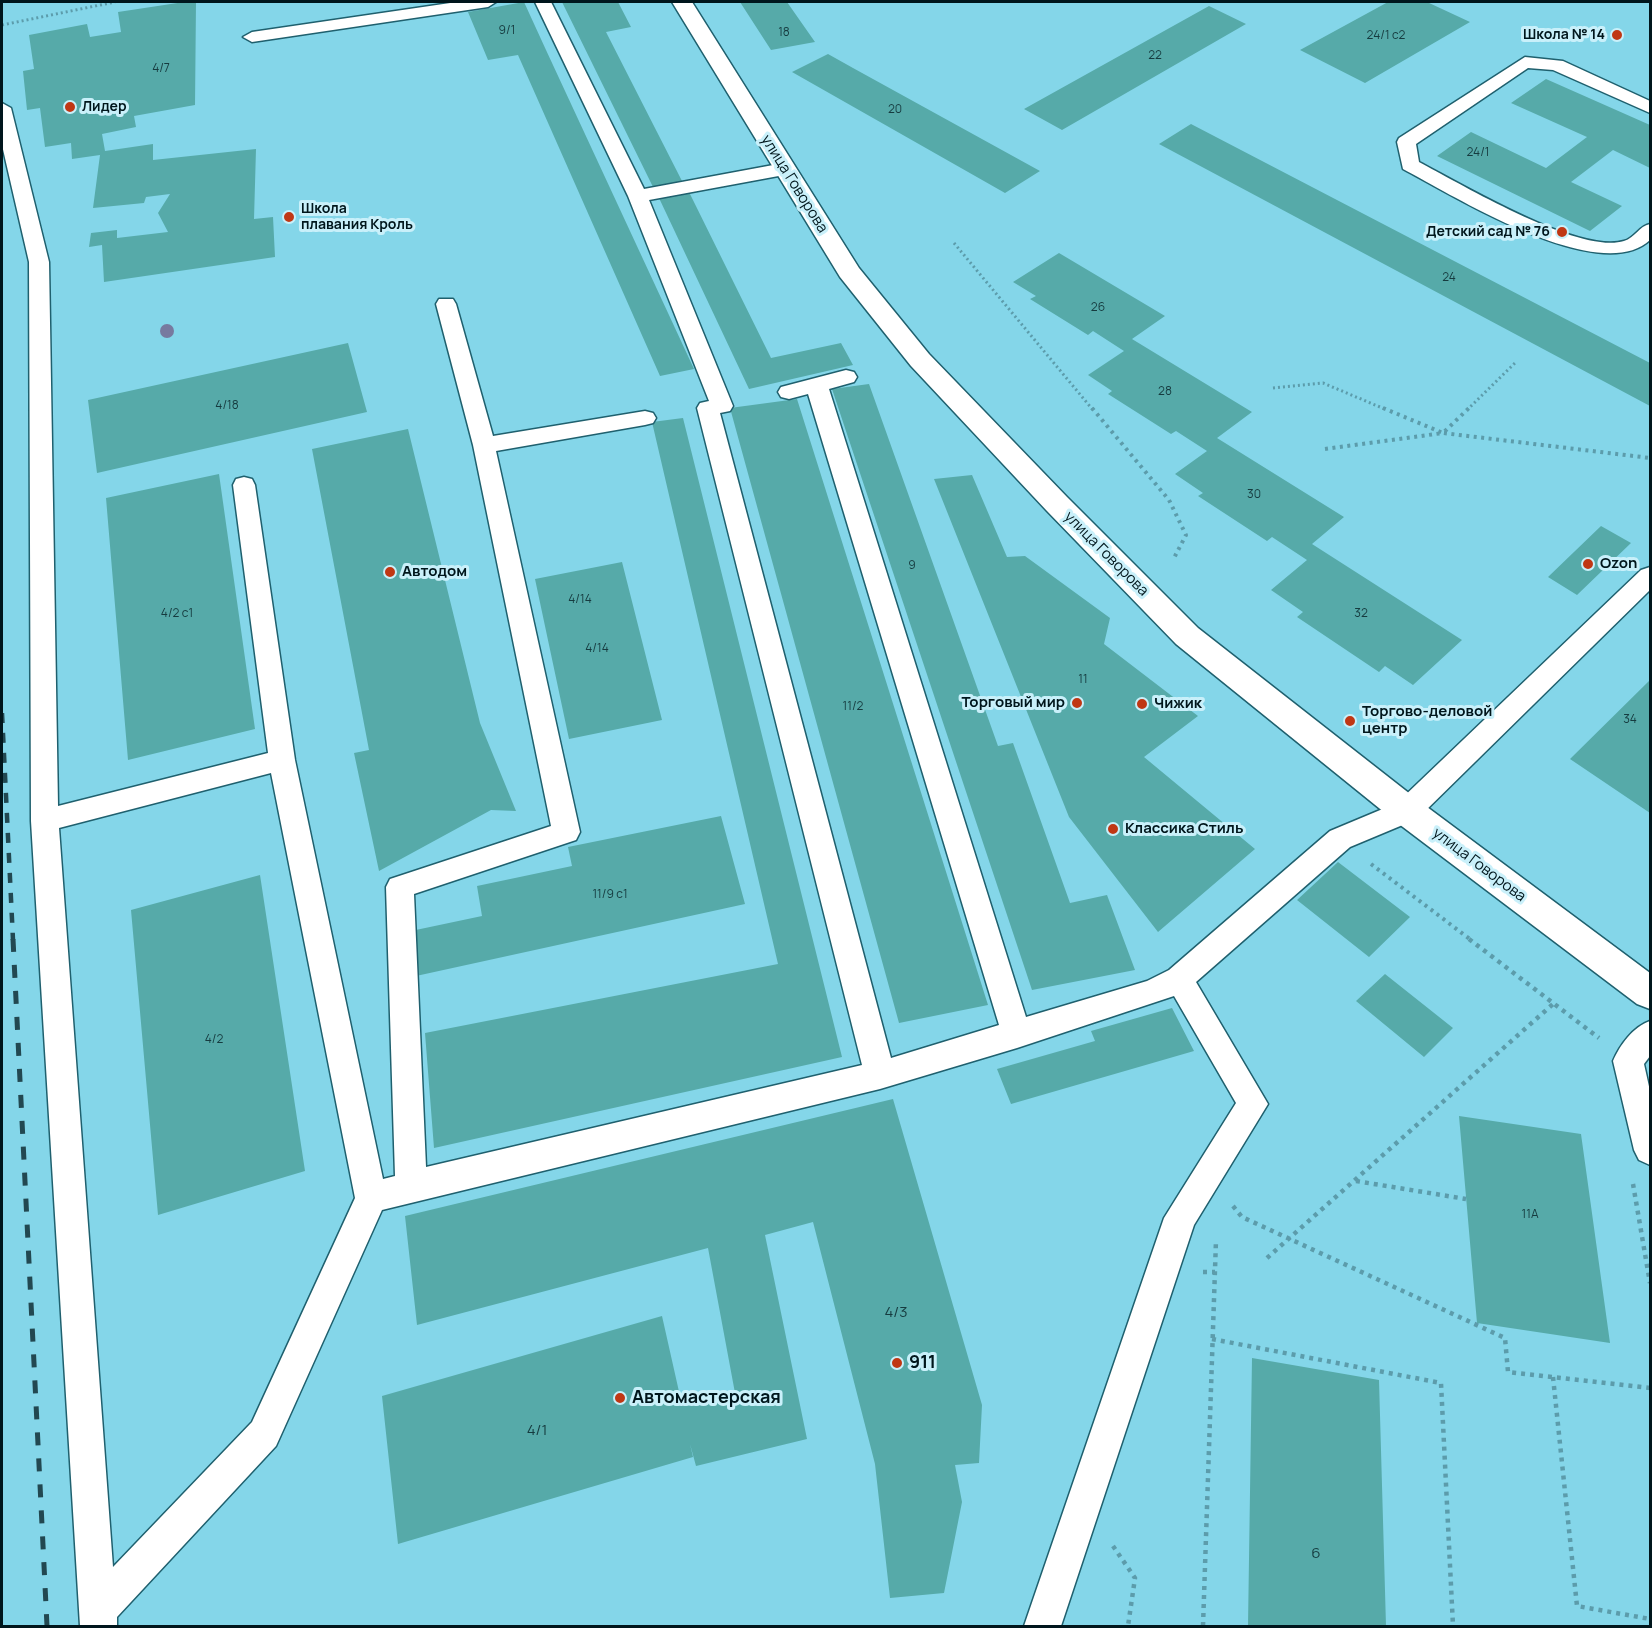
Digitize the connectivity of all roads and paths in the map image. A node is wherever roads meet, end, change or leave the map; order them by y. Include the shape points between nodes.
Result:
1 (115, 2) edge
2 (488, 2) edge
3 (543, 2) edge
4 (682, 2) edge
5 (2, 25) edge
6 (252, 37) dead end
7 (2, 108) edge
8 (1650, 108) edge
9 (784, 169) junction
10 (638, 196) junction
11 (1646, 238) edge
12 (954, 243) dead end
13 (446, 304) dead end
14 (1515, 363) dead end
15 (846, 377) dead end
16 (816, 383) junction
17 (1273, 388) dead end
18 (789, 392) dead end
19 (645, 418) dead end
20 (1443, 433) junction
21 (484, 445) junction
22 (1325, 449) dead end
23 (1650, 458) edge
24 (244, 485) dead end
25 (1174, 558) dead end
26 (1650, 576) edge
27 (282, 760) junction
28 (1407, 811) junction
29 (45, 821) junction
30 (1340, 839) junction
31 (1179, 979) junction
32 (1650, 993) edge
33 (1553, 1004) junction
34 (1650, 1034) edge
35 (1017, 1035) junction
36 (1628, 1061) junction
37 (880, 1075) junction
38 (1650, 1150) edge
39 (1355, 1180) junction
40 (411, 1186) junction
41 (371, 1198) junction
42 (1466, 1199) dead end
43 (1229, 1202) dead end
44 (1216, 1235) dead end
45 (1291, 1238) junction
46 (1267, 1258) dead end
47 (1212, 1339) junction
48 (1553, 1377) junction
49 (1650, 1388) edge
50 (98, 1618) edge
51 (1650, 1619) edge
52 (1043, 1626) edge
53 (1203, 1626) edge
54 (1453, 1626) edge

1 - 5 path
2 - 6 lane
3 - 10 lane
4 - 9 street, улица Говорова
7 - 29 lane via 39,262
8 - 11 lane via 1557,65 1525,62 1406,142 1410,165 1555,238 1592,248 1629,247
9 - 10 lane
9 - 28 street, улица Говорова via 849,272 920,360 1057,504 1187,636
10 - 37 lane via 715,407
12 - 25 path via 1169,500 1186,535
13 - 21 lane
14 - 20 path
15 - 16 lane
16 - 18 lane
16 - 35 lane
17 - 20 path via 1323,382
19 - 21 lane
20 - 22 path
20 - 23 path
21 - 40 lane via 566,832 400,887
24 - 27 lane
26 - 28 lane
27 - 29 lane
27 - 41 lane
28 - 30 lane
28 - 32 street, улица Говорова
29 - 50 lane
30 - 31 lane
30 - 33 path
31 - 35 lane via 1154,992
31 - 52 lane via 1253,1104 1180,1218
33 - 36 path
33 - 39 path
34 - 36 lane
35 - 37 lane
36 - 38 lane
37 - 40 lane
39 - 42 path
39 - 45 path
40 - 41 lane
41 - 50 lane via 264,1434
43 - 45 path via 1242,1217
44 - 47 path
45 - 46 path
45 - 48 path via 1505,1338 1508,1372
47 - 53 path
47 - 54 path via 1441,1383
48 - 49 path
48 - 51 path via 1577,1606

